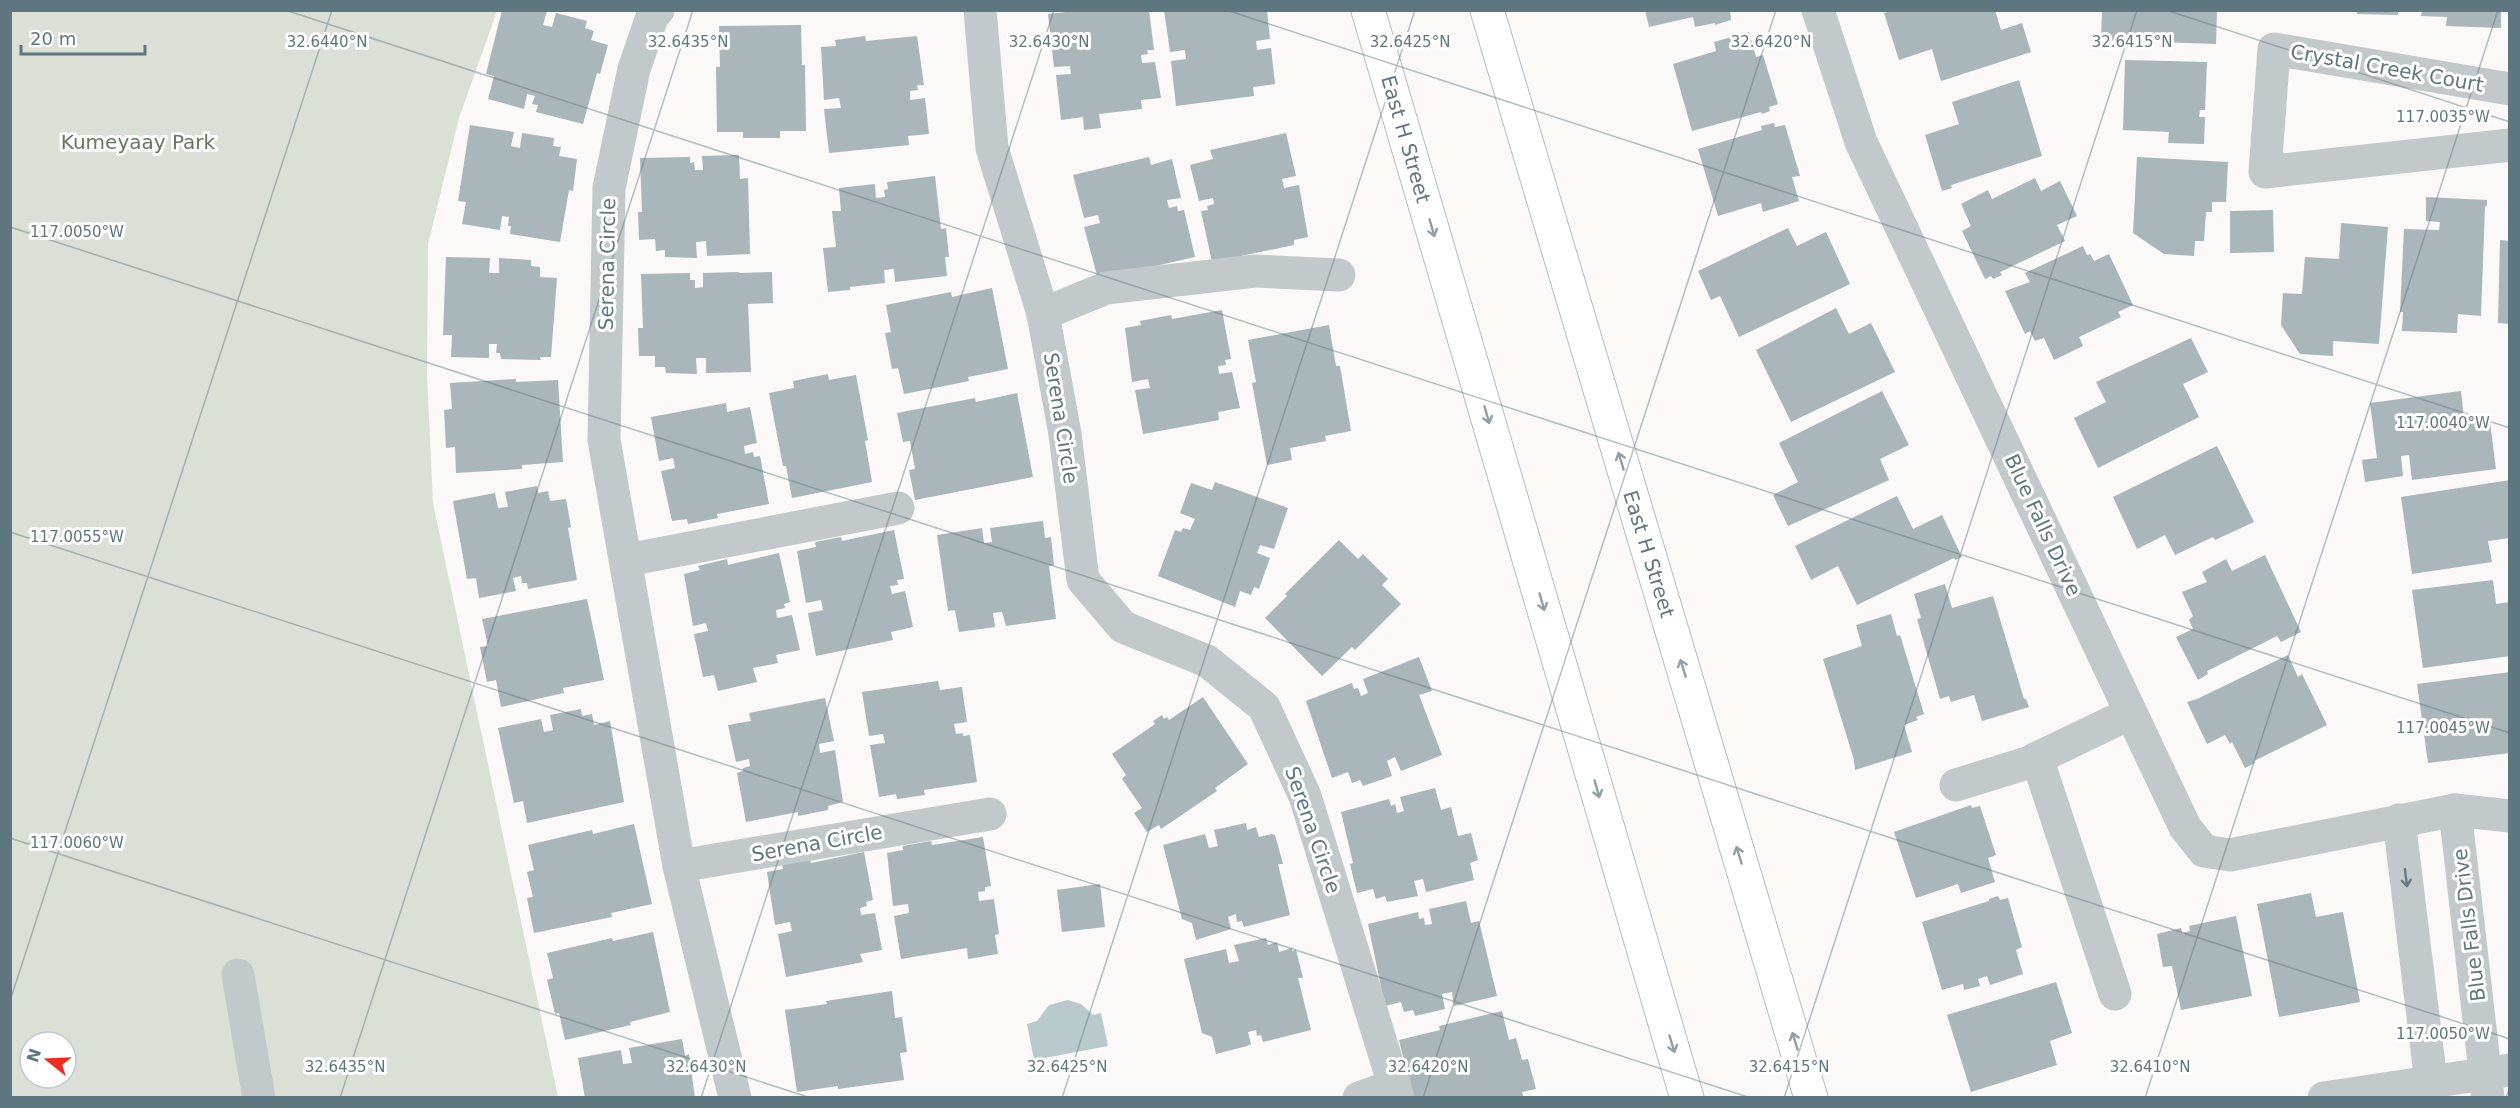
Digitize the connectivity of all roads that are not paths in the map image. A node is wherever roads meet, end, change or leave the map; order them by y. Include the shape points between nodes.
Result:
1 (658, 10) edge
2 (980, 10) edge
3 (1368, 10) edge
4 (1487, 10) edge
5 (1818, 10) edge
6 (2510, 89) edge
7 (2510, 145) edge
8 (1339, 275) dead end
9 (1043, 314) junction
10 (898, 508) dead end
11 (627, 560) junction
12 (2132, 713) junction
13 (2037, 758) junction
14 (1956, 785) dead end
15 (2455, 810) junction
16 (990, 814) dead end
17 (2510, 816) edge
18 (2398, 820) junction
19 (680, 866) junction
20 (238, 975) dead end
21 (2115, 994) dead end
22 (2494, 1080) edge
23 (2432, 1089) edge
24 (1397, 1091) edge
25 (259, 1098) edge
26 (735, 1098) edge
27 (1359, 1098) edge
28 (1687, 1098) edge
29 (1811, 1098) edge
30 (2324, 1098) edge

1 - 11 street, Serena Circle via 634,69 609,188 604,440
2 - 9 street, Serena Circle via 992,148
3 -> 28 main road, East H Street
29 -> 4 main road, East H Street
5 - 12 street, Blue Falls Drive via 1861,142
6 - 7 street, Crystal Creek Court via 2274,49 2265,172
8 - 9 street via 1255,271 1106,288
9 - 24 street, Serena Circle via 1065,434 1083,580 1123,627 1208,661 1264,707 1305,796
10 - 11 street
11 - 19 street, Serena Circle
12 - 13 street
12 - 18 street, Blue Falls Drive via 2185,827 2204,851 2230,855
13 - 14 street
13 - 21 street
15 - 17 street
15 - 18 street, Blue Falls Drive
15 - 22 street, Blue Falls Drive
16 - 19 street, Serena Circle
18 -> 23 street
19 - 26 street, Serena Circle
20 - 25 street
22 - 23 street
23 - 30 street
24 - 27 street, Serena Circle

